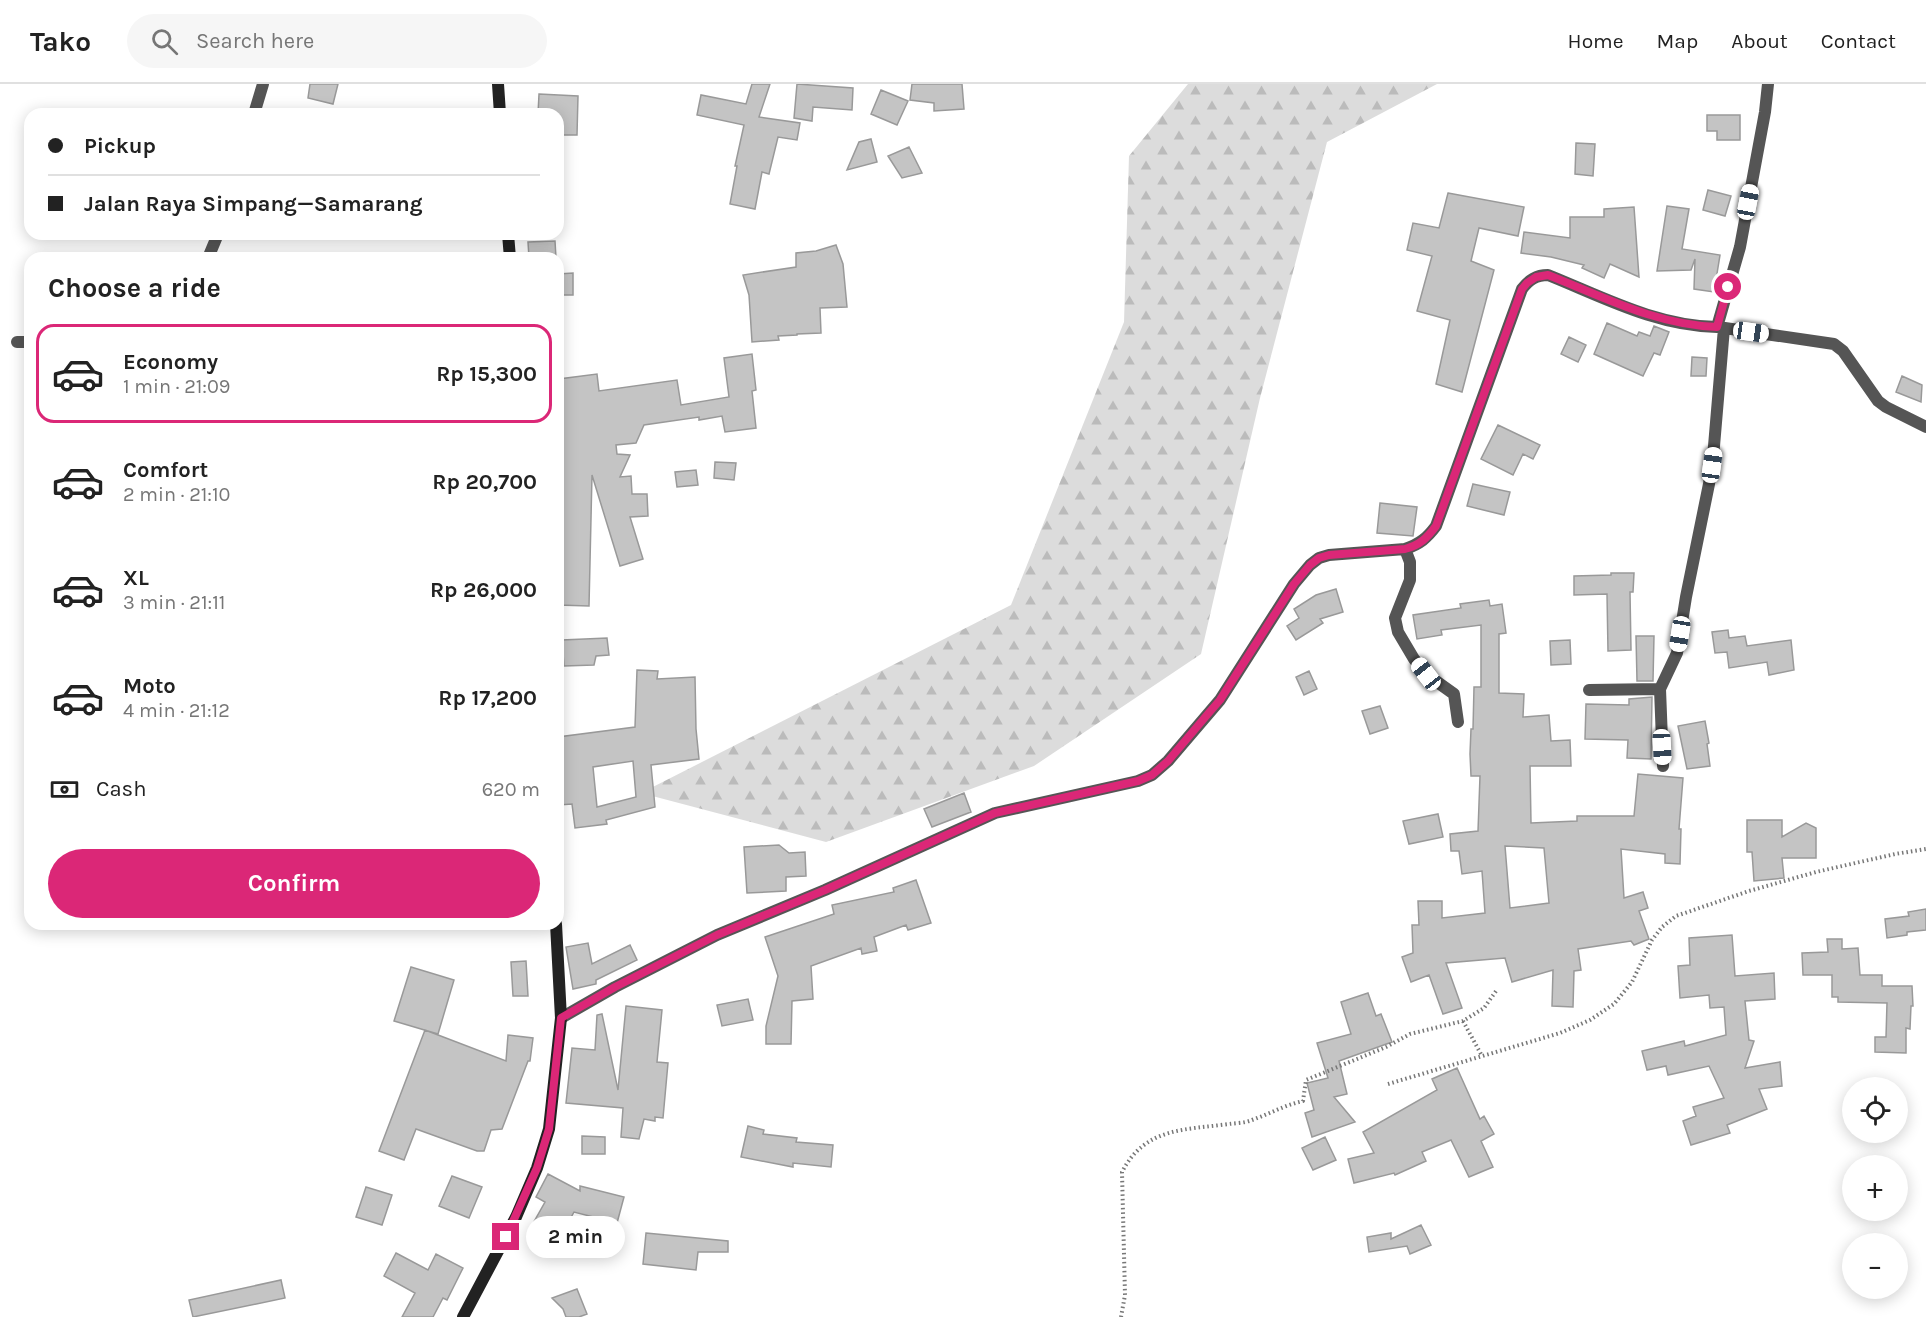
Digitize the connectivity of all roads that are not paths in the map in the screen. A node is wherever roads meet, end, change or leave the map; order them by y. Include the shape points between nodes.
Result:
1 (263, 84) edge
2 (498, 84) edge
3 (1768, 84) edge
4 (256, 108) edge
5 (500, 108) edge
6 (1720, 327) junction
7 (17, 342) dead end
8 (24, 342) edge
9 (1926, 427) edge
10 (1405, 549) junction
11 (1660, 689) junction
12 (1589, 690) dead end
13 (1458, 722) dead end
14 (1663, 766) dead end
15 (556, 930) edge
16 (561, 1018) junction
17 (464, 1317) edge

1 - 4 street
2 - 5 main road
3 - 6 street via 1740,247
6 - 9 street via 1834,344 1878,401
6 - 10 street via 1654,318 1548,275 1531,280 1522,289 1436,526 1423,541
6 - 11 street via 1709,484 1677,652
7 - 8 street
10 - 13 street via 1410,580 1395,618 1398,632 1426,674 1454,694
10 - 16 street via 1329,555 1310,565 1279,606 1220,700 1152,775 995,813 717,935
11 - 12 street
11 - 14 street
15 - 16 main road
16 - 17 main road via 549,1129 537,1168

